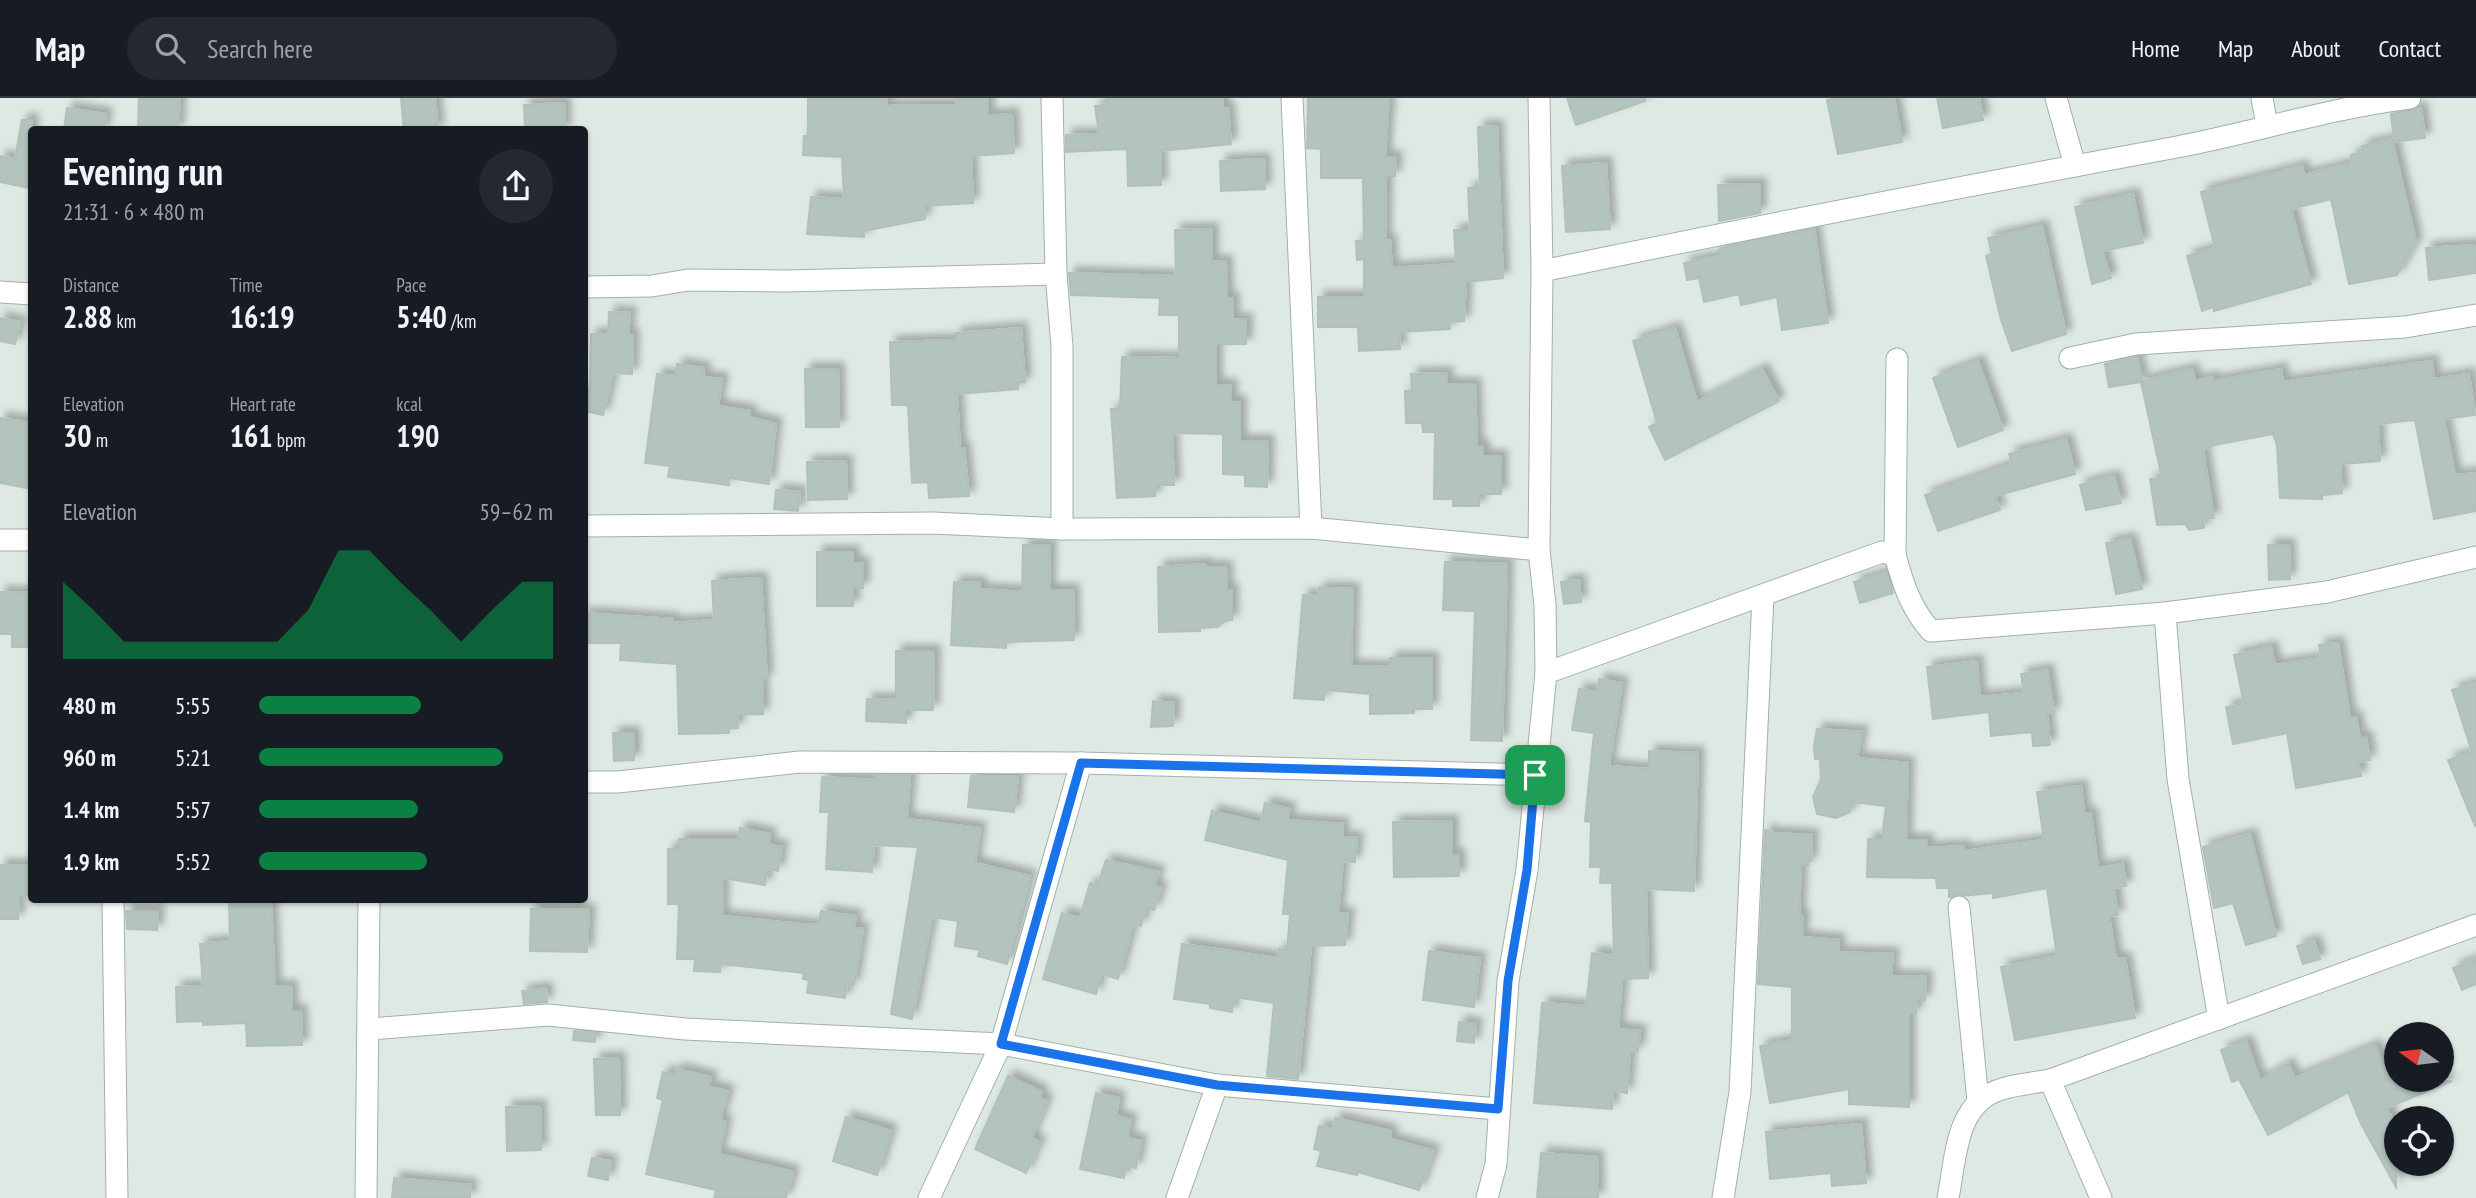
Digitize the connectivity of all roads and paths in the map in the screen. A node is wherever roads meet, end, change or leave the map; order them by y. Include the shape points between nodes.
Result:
1 (1052, 98) edge
2 (1292, 98) edge
3 (1539, 98) edge
4 (2056, 98) edge
5 (2262, 98) edge
6 (2410, 98) edge
7 (2267, 126) junction
8 (2075, 166) junction
9 (1542, 271) junction
10 (1056, 274) junction
11 (588, 287) edge
12 (0, 292) edge
13 (28, 294) edge
14 (2476, 315) edge
15 (2070, 358) dead end
16 (1897, 359) dead end
17 (588, 526) edge
18 (1311, 528) junction
19 (1062, 529) junction
20 (0, 540) edge
21 (28, 540) edge
22 (1539, 550) junction
23 (1895, 555) junction
24 (2476, 557) edge
25 (1763, 597) junction
26 (2165, 613) junction
27 (1546, 673) junction
28 (1081, 763) junction
29 (1535, 775) junction
30 (588, 782) edge
31 (113, 903) edge
32 (369, 903) edge
33 (1959, 907) dead end
34 (2476, 925) edge
35 (2219, 1019) junction
36 (370, 1029) junction
37 (1001, 1044) junction
38 (2050, 1080) junction
39 (1217, 1085) junction
40 (1978, 1101) junction
41 (1498, 1109) junction
42 (117, 1198) edge
43 (366, 1198) edge
44 (929, 1198) edge
45 (1177, 1198) edge
46 (1486, 1198) edge
47 (1723, 1198) edge
48 (1948, 1198) edge
49 (2101, 1198) edge

1 - 10 street
2 - 18 street
3 - 9 street
4 - 8 street
5 - 7 street
6 - 7 street via 2355,105
7 - 8 street
8 - 9 street
9 - 22 street
10 - 11 street via 688,280
10 - 19 street via 1062,346
12 - 13 street
14 - 15 street via 2405,327 2136,344
16 - 23 street
17 - 19 street via 933,523
18 - 19 street
18 - 22 street
20 - 21 street
22 - 27 street
23 - 25 street via 1882,552
23 - 26 street via 1918,617 1931,631
24 - 26 street via 2327,593
25 - 27 street
25 - 47 street via 1740,1092
26 - 35 street via 2178,779
27 - 29 street
28 - 29 street
28 - 30 street via 800,762
28 - 37 street
29 - 41 street via 1527,870 1508,981
31 - 42 street
32 - 36 street
33 - 40 street
34 - 35 street
35 - 38 street
36 - 37 street via 548,1015 685,1029
36 - 43 street
37 - 39 street
37 - 44 street
38 - 40 street via 2000,1089
38 - 49 street
39 - 41 street
39 - 45 street
40 - 48 street via 1963,1120
41 - 46 street via 1496,1164

